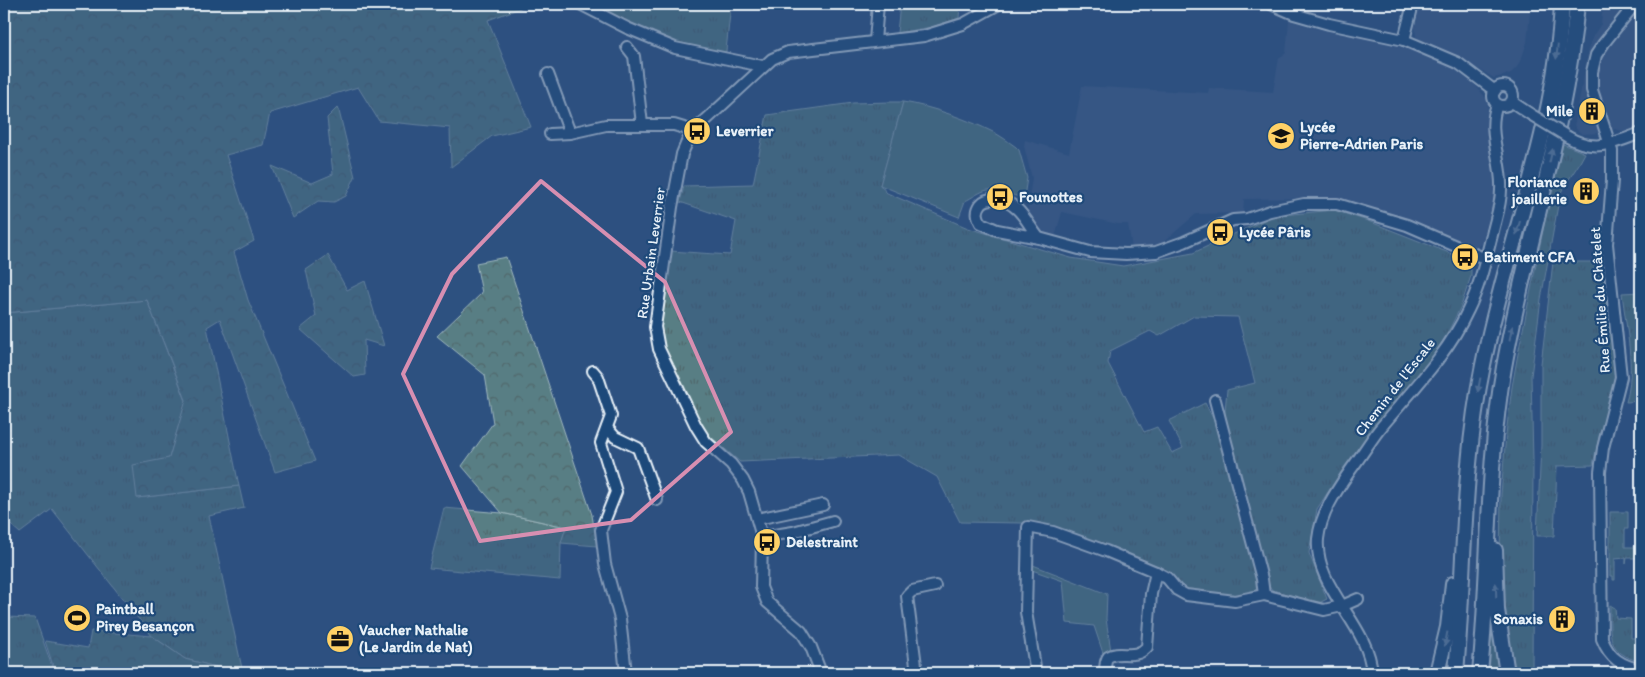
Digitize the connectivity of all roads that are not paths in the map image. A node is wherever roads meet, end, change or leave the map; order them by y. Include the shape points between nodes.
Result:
1 (580, 4) edge
2 (878, 4) edge
3 (999, 4) edge
4 (1271, 4) edge
5 (1414, 4) edge
6 (1562, 4) edge
7 (1578, 4) edge
8 (1635, 4) edge
9 (1294, 9) edge
10 (1404, 40) junction
11 (875, 41) junction
12 (627, 47) dead end
13 (762, 66) junction
14 (548, 74) dead end
15 (1495, 91) junction
16 (1512, 102) junction
17 (1498, 104) junction
18 (642, 124) junction
19 (694, 131) junction
20 (570, 133) junction
21 (1641, 133) edge
22 (550, 134) dead end
23 (1611, 144) junction
24 (1039, 238) junction
25 (1486, 259) junction
26 (593, 371) dead end
27 (1215, 400) dead end
28 (607, 428) junction
29 (1492, 468) junction
30 (657, 500) dead end
31 (824, 504) dead end
32 (1465, 504) junction
33 (757, 519) junction
34 (833, 521) dead end
35 (762, 537) junction
36 (1156, 572) junction
37 (935, 586) dead end
38 (1264, 595) junction
39 (1358, 599) dead end
40 (1342, 606) junction
41 (1641, 670) edge
42 (626, 673) edge
43 (821, 673) edge
44 (917, 673) edge
45 (1036, 673) edge
46 (1105, 673) edge
47 (1372, 673) edge
48 (1437, 673) edge
49 (1456, 673) edge
50 (1480, 673) edge
51 (1507, 673) edge

1 - 13 street via 675,48
2 - 11 street
3 - 11 street, Rue Urbain Leverrier via 964,24 948,29 924,36
4 - 9 street
5 - 10 street
6 -> 32 highway via 1548,110 1475,404
29 -> 7 highway via 1504,367 1560,120
8 - 23 street, Rue Émilie du Châtelet via 1596,55 1592,72 1592,90
9 - 10 street via 1329,24
10 - 15 street via 1458,64
11 - 13 street, Rue Urbain Leverrier via 788,52
12 - 18 street via 634,56
13 - 19 street, Rue Urbain Leverrier
14 - 20 street
15 - 16 street via 1502,86 1508,88 1513,92
15 - 17 street via 1494,100
16 - 17 street via 1507,106
16 - 23 street, bridge via 1568,138 1590,146
17 - 25 street, Chemin de l'Escale via 1494,127 1502,191
18 - 19 street via 674,125
18 - 20 street via 606,125
19 - 33 street, Rue Urbain Leverrier via 682,154 672,207 655,327 658,349 706,442 731,464 743,480
20 - 22 street
21 - 23 street
23 - 41 street, Rue Émilie du Châtelet via 1607,244 1621,377 1600,472 1602,639 1617,661
24 - 24 street via 1012,205 992,199 982,203 978,209 978,218 983,225
24 - 25 street via 1090,252 1156,252 1233,220 1321,203 1337,204 1407,225
25 - 40 street, Chemin de l'Escale via 1468,310 1452,339 1435,365 1376,433 1323,514 1318,540 1320,554 1324,573
26 - 28 street via 611,416
27 - 38 street
28 - 30 street via 615,437 638,448
28 - 42 street via 601,443 616,492 601,530 605,564 620,619
29 - 50 highway
51 -> 29 highway via 1497,610
31 - 33 street
32 -> 48 highway via 1448,628
32 - 49 highway
33 - 35 street, Rue Urbain Leverrier
34 - 35 street
35 - 43 street, Rue Urbain Leverrier via 761,587 767,602 801,631
36 - 38 street via 1186,595 1235,602
36 - 45 street via 1053,532 1028,527 1026,612
36 - 46 street via 1147,647 1136,655 1109,657
37 - 44 street via 912,590 907,596
38 - 40 street via 1324,610
39 - 40 street
40 - 47 street, Chemin de l'Escale via 1363,640

